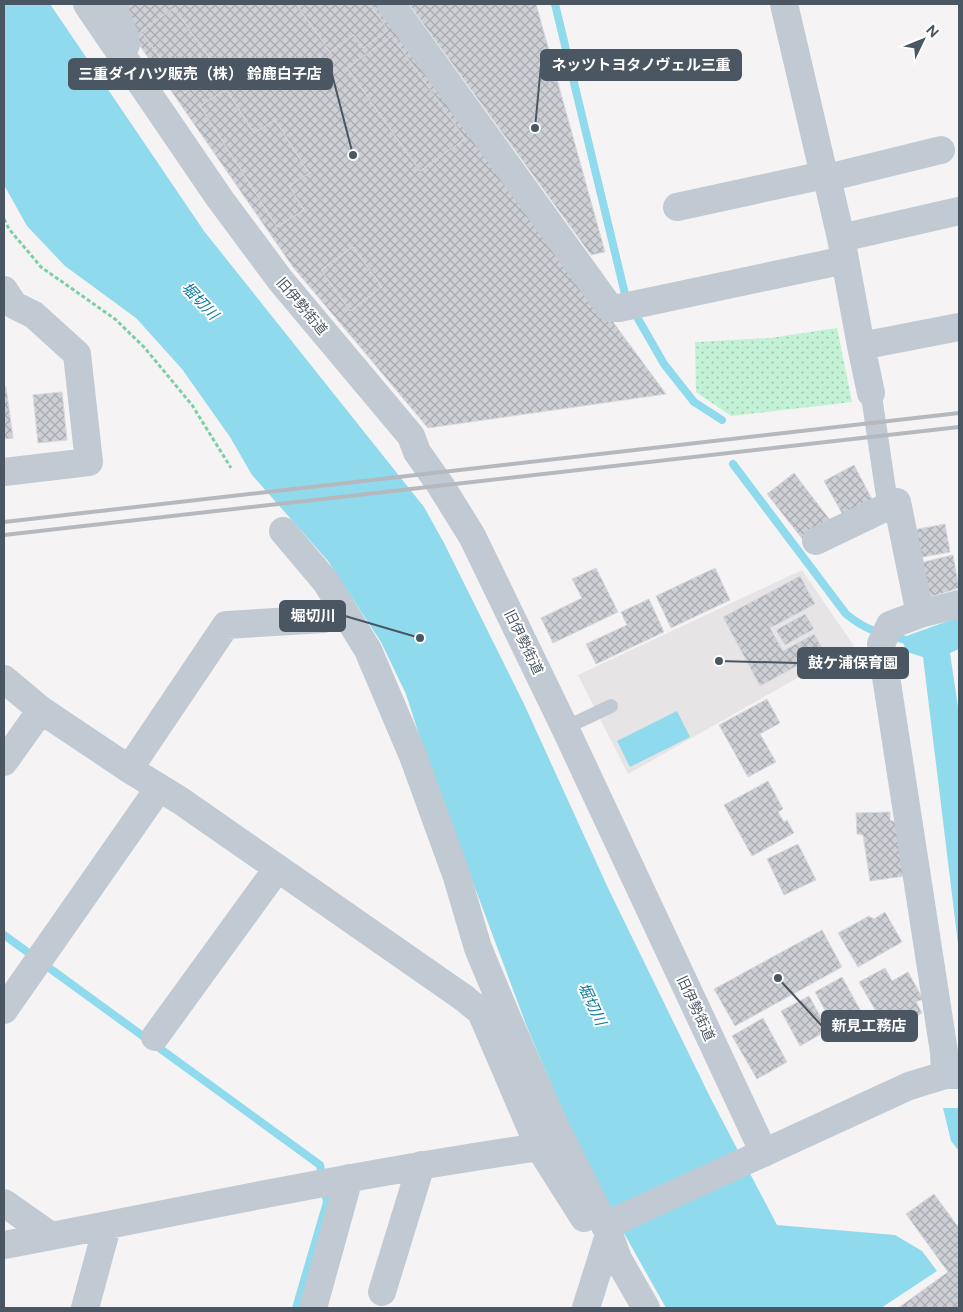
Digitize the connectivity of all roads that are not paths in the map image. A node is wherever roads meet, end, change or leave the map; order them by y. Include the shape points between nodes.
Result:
1 (87, 4) edge
2 (112, 4) edge
3 (391, 4) edge
4 (784, 4) edge
5 (130, 65) junction
6 (941, 150) dead end
7 (826, 176) junction
8 (677, 207) dead end
9 (959, 212) edge
10 (843, 249) junction
11 (7, 300) edge
12 (959, 327) edge
13 (861, 346) junction
14 (871, 393) joint
15 (4, 472) edge
16 (888, 506) junction
17 (283, 531) dead end
18 (816, 541) dead end
19 (959, 604) edge
20 (920, 614) junction
21 (324, 619) dead end
22 (885, 642) junction
23 (843, 658) dead end
24 (4, 679) edge
25 (611, 706) dead end
26 (41, 710) junction
27 (565, 728) junction
28 (4, 762) edge
29 (129, 770) junction
30 (159, 788) junction
31 (277, 869) junction
32 (4, 1010) edge
33 (155, 1038) dead end
34 (953, 1075) edge
35 (540, 1147) junction
36 (764, 1153) junction
37 (421, 1165) junction
38 (345, 1179) junction
39 (4, 1203) edge
40 (107, 1226) junction
41 (609, 1235) junction
42 (51, 1236) junction
43 (4, 1245) edge
44 (382, 1292) dead end
45 (85, 1308) edge
46 (314, 1308) edge
47 (586, 1308) edge
48 (646, 1308) edge

1 - 5 street, 旧伊勢街道
2 - 5 street via 124,34
3 - 10 street via 610,308
4 - 7 street
5 - 27 street, 旧伊勢街道 via 220,199 281,281 411,436 417,452 472,536
6 - 7 street
7 - 8 street
7 - 10 street
9 - 10 street
10 - 13 street
11 - 15 street via 34,315 77,354 89,462
12 - 13 street
13 - 14 street
14 - 16 street
16 - 18 street
16 - 20 street via 896,502
17 - 41 street via 326,582 368,650 457,877 478,948 554,1124
19 - 20 street
20 - 22 street
21 - 29 street via 226,626
22 - 23 lane
22 - 34 street via 944,1052
24 - 26 street
25 - 27 lane
26 - 28 street
26 - 29 street
27 - 36 street, 旧伊勢街道
29 - 30 street
30 - 31 street
30 - 32 street
31 - 33 street
31 - 35 street via 481,1012
34 - 36 street via 909,1086
35 - 37 street
35 - 41 street
36 - 41 street
37 - 38 street
37 - 44 street
38 - 40 street
38 - 46 street
39 - 42 street
40 - 42 street
40 - 45 street
41 - 47 street
41 - 48 street via 618,1259
42 - 43 street

